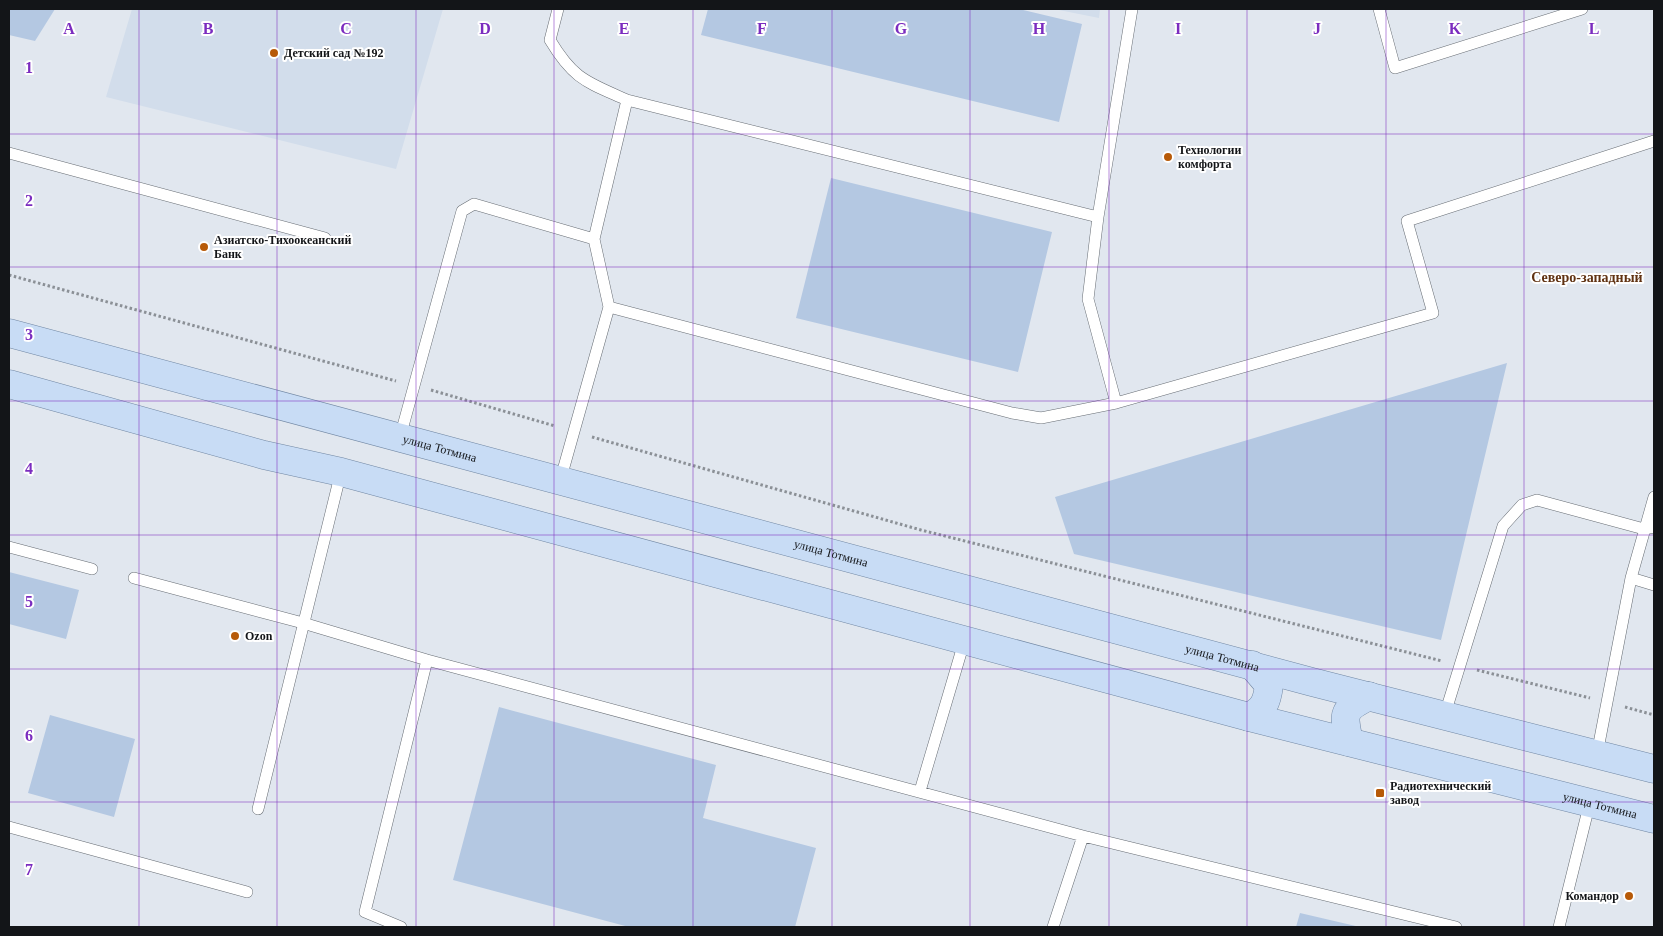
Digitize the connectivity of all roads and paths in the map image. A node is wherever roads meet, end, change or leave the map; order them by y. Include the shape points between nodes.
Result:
1 (558, 9) edge
2 (1132, 9) edge
3 (1379, 9) edge
4 (1582, 9) edge
5 (627, 100) junction
6 (1654, 141) edge
7 (9, 153) edge
8 (1098, 217) junction
9 (325, 238) dead end
10 (594, 240) junction
11 (9, 275) edge
12 (609, 307) junction
13 (9, 333) edge
14 (9, 384) edge
15 (414, 385) junction
16 (1116, 403) junction
17 (573, 431) junction
18 (400, 437) junction
19 (341, 472) junction
20 (560, 481) junction
21 (1654, 497) edge
22 (1649, 528) edge
23 (9, 547) edge
24 (92, 569) dead end
25 (134, 578) dead end
26 (1631, 578) junction
27 (1654, 584) edge
28 (303, 623) junction
29 (965, 640) junction
30 (427, 660) junction
31 (1252, 665) junction
32 (1459, 665) junction
33 (1369, 696) junction
34 (1608, 702) junction
35 (1654, 715) edge
36 (1444, 716) junction
37 (1249, 717) junction
38 (1349, 742) junction
39 (1597, 754) junction
40 (1654, 769) edge
41 (920, 791) junction
42 (1590, 802) junction
43 (258, 809) dead end
44 (1654, 819) edge
45 (9, 827) edge
46 (1083, 836) junction
47 (246, 892) dead end
48 (401, 927) edge
49 (1053, 927) edge
50 (1456, 927) edge
51 (1559, 927) edge

1 - 5 lane via 550,40 562,60 580,79
2 - 8 lane
3 - 4 lane via 1395,68
5 - 8 lane
5 - 10 lane
6 - 16 lane via 1407,221 1433,313
7 - 9 lane
8 - 16 lane via 1088,299
10 - 12 lane
10 - 15 lane via 474,204 462,211
11 - 15 path
12 - 16 lane via 1012,414 1041,418
12 - 17 lane
13 - 18 main road, улица Тотмина
14 - 19 main road, улица Тотмина via 264,455
15 - 17 path
15 - 18 lane
17 - 20 lane
17 - 32 path via 922,530
18 - 20 main road, улица Тотмина
19 - 28 lane
19 - 29 main road, улица Тотмина
20 - 31 main road, улица Тотмина
21 - 22 lane
22 - 26 lane
22 - 32 lane via 1537,500 1522,505 1503,526
23 - 24 lane
25 - 28 lane
26 - 27 lane
26 - 34 lane
28 - 30 lane
28 - 43 lane
29 - 37 main road, улица Тотмина
29 - 41 lane
30 - 41 lane
30 - 48 lane via 365,912
31 - 33 main road, улица Тотмина
31 - 37 main road via 1268,685 1261,710
32 - 34 path
32 - 36 lane
33 - 36 main road, улица Тотмина
33 - 38 main road via 1351,705 1345,716
34 - 35 path
34 - 39 lane
36 - 39 main road, улица Тотмина
37 - 38 main road, улица Тотмина
38 - 42 main road, улица Тотмина
39 - 40 main road, улица Тотмина
41 - 46 lane
42 - 44 main road, улица Тотмина
42 - 51 lane
45 - 47 lane
46 - 49 lane
46 - 50 lane

